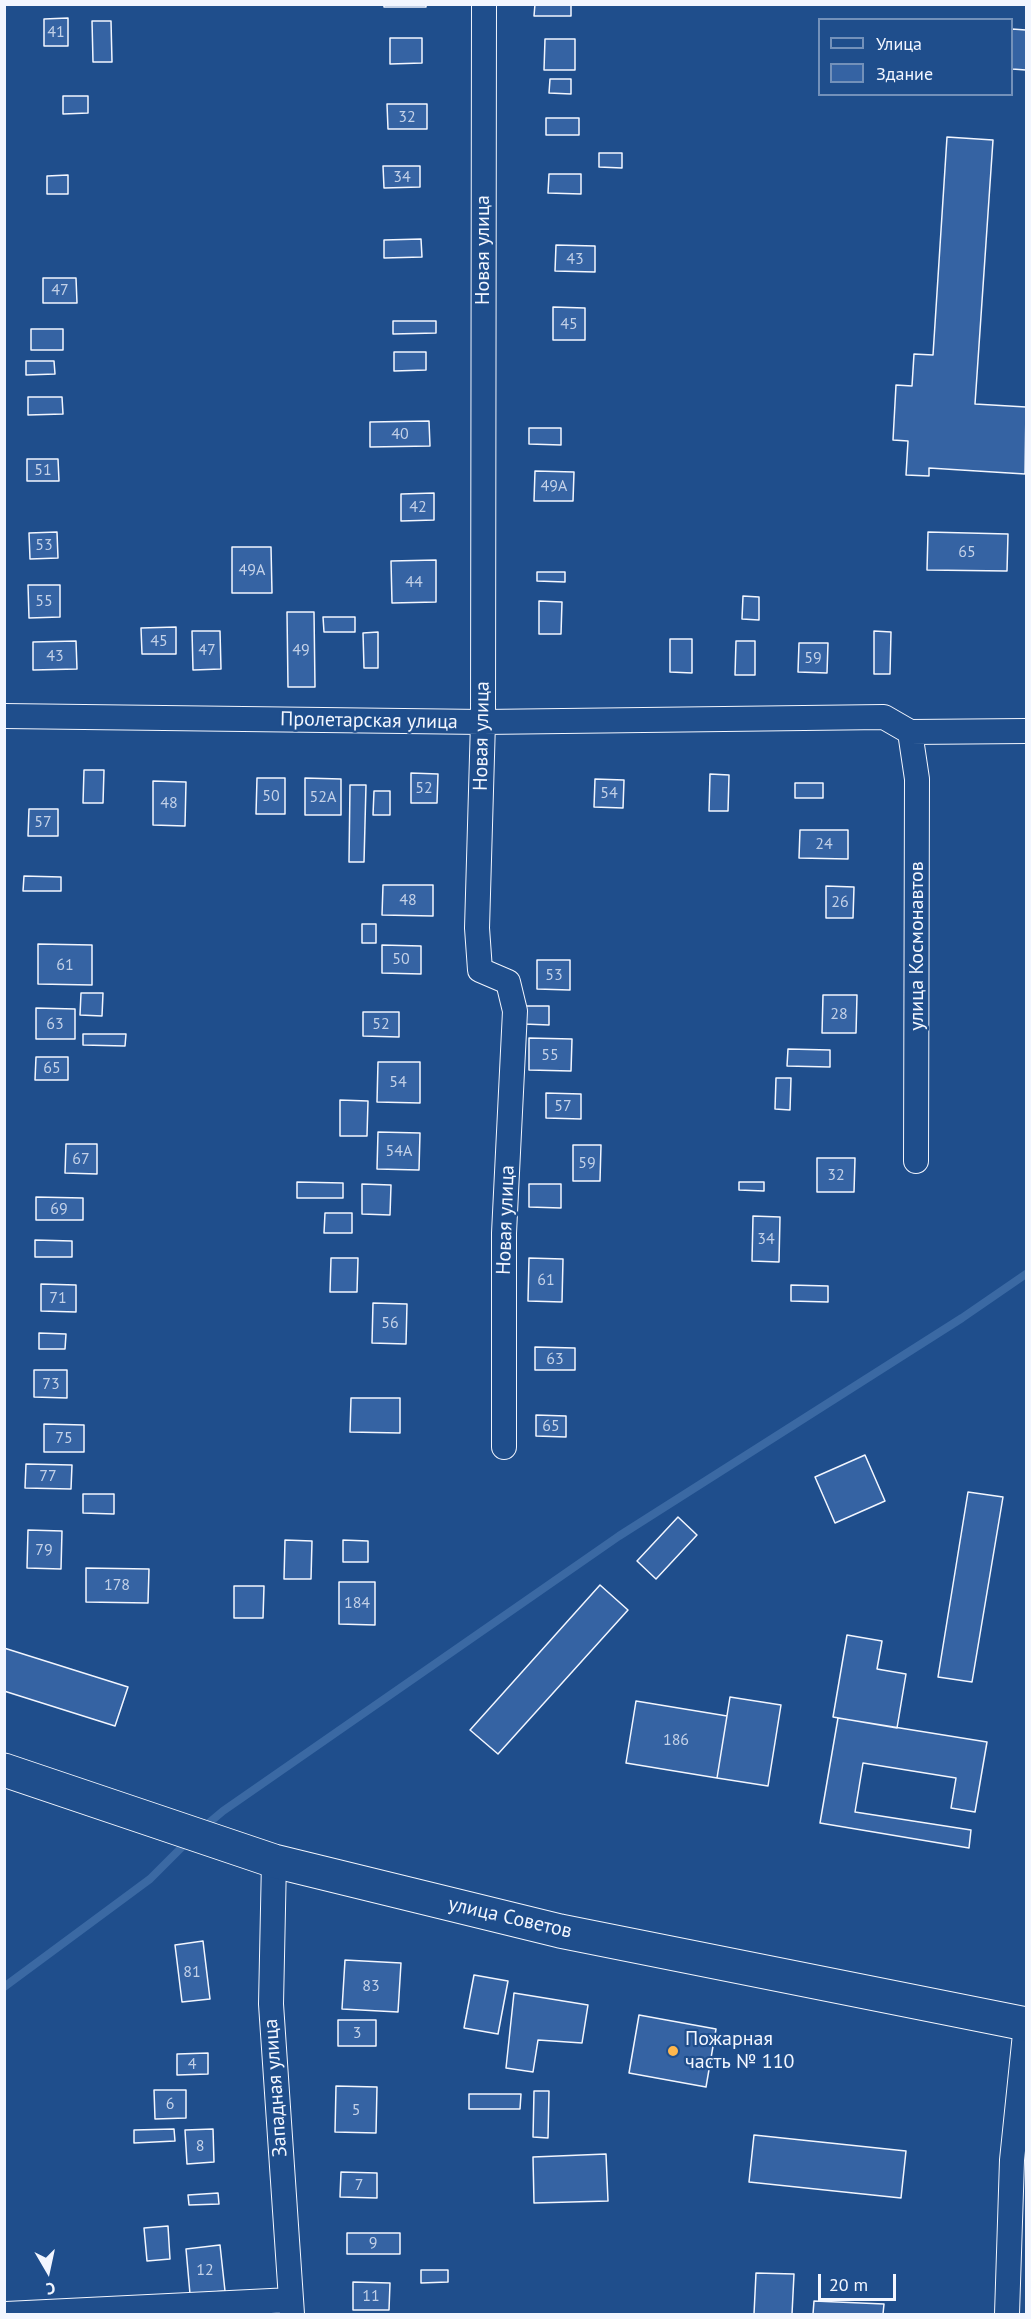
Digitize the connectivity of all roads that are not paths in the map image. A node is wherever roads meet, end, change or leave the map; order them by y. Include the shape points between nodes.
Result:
1 (484, 4) edge
2 (4, 716) edge
3 (483, 722) junction
4 (1026, 731) edge
5 (910, 732) junction
6 (916, 1161) dead end
7 (504, 1447) dead end
8 (4, 1770) edge
9 (274, 1861) junction
10 (1026, 2024) edge
11 (291, 2307) edge
12 (6, 2314) edge
13 (1007, 2314) edge

1 - 3 street, Новая улица
2 - 3 street, Пролетарская улица
3 - 5 street, Пролетарская улица via 884,717
3 - 7 street, Новая улица via 477,928 480,970 508,982 515,1011 504,1233
4 - 5 street
5 - 6 street, улица Космонавтов via 917,780
8 - 9 main road, улица Советов
9 - 10 main road, улица Советов via 560,1931
9 - 11 street, Западная улица via 271,2004
10 - 13 street via 1012,2160
11 - 12 street

